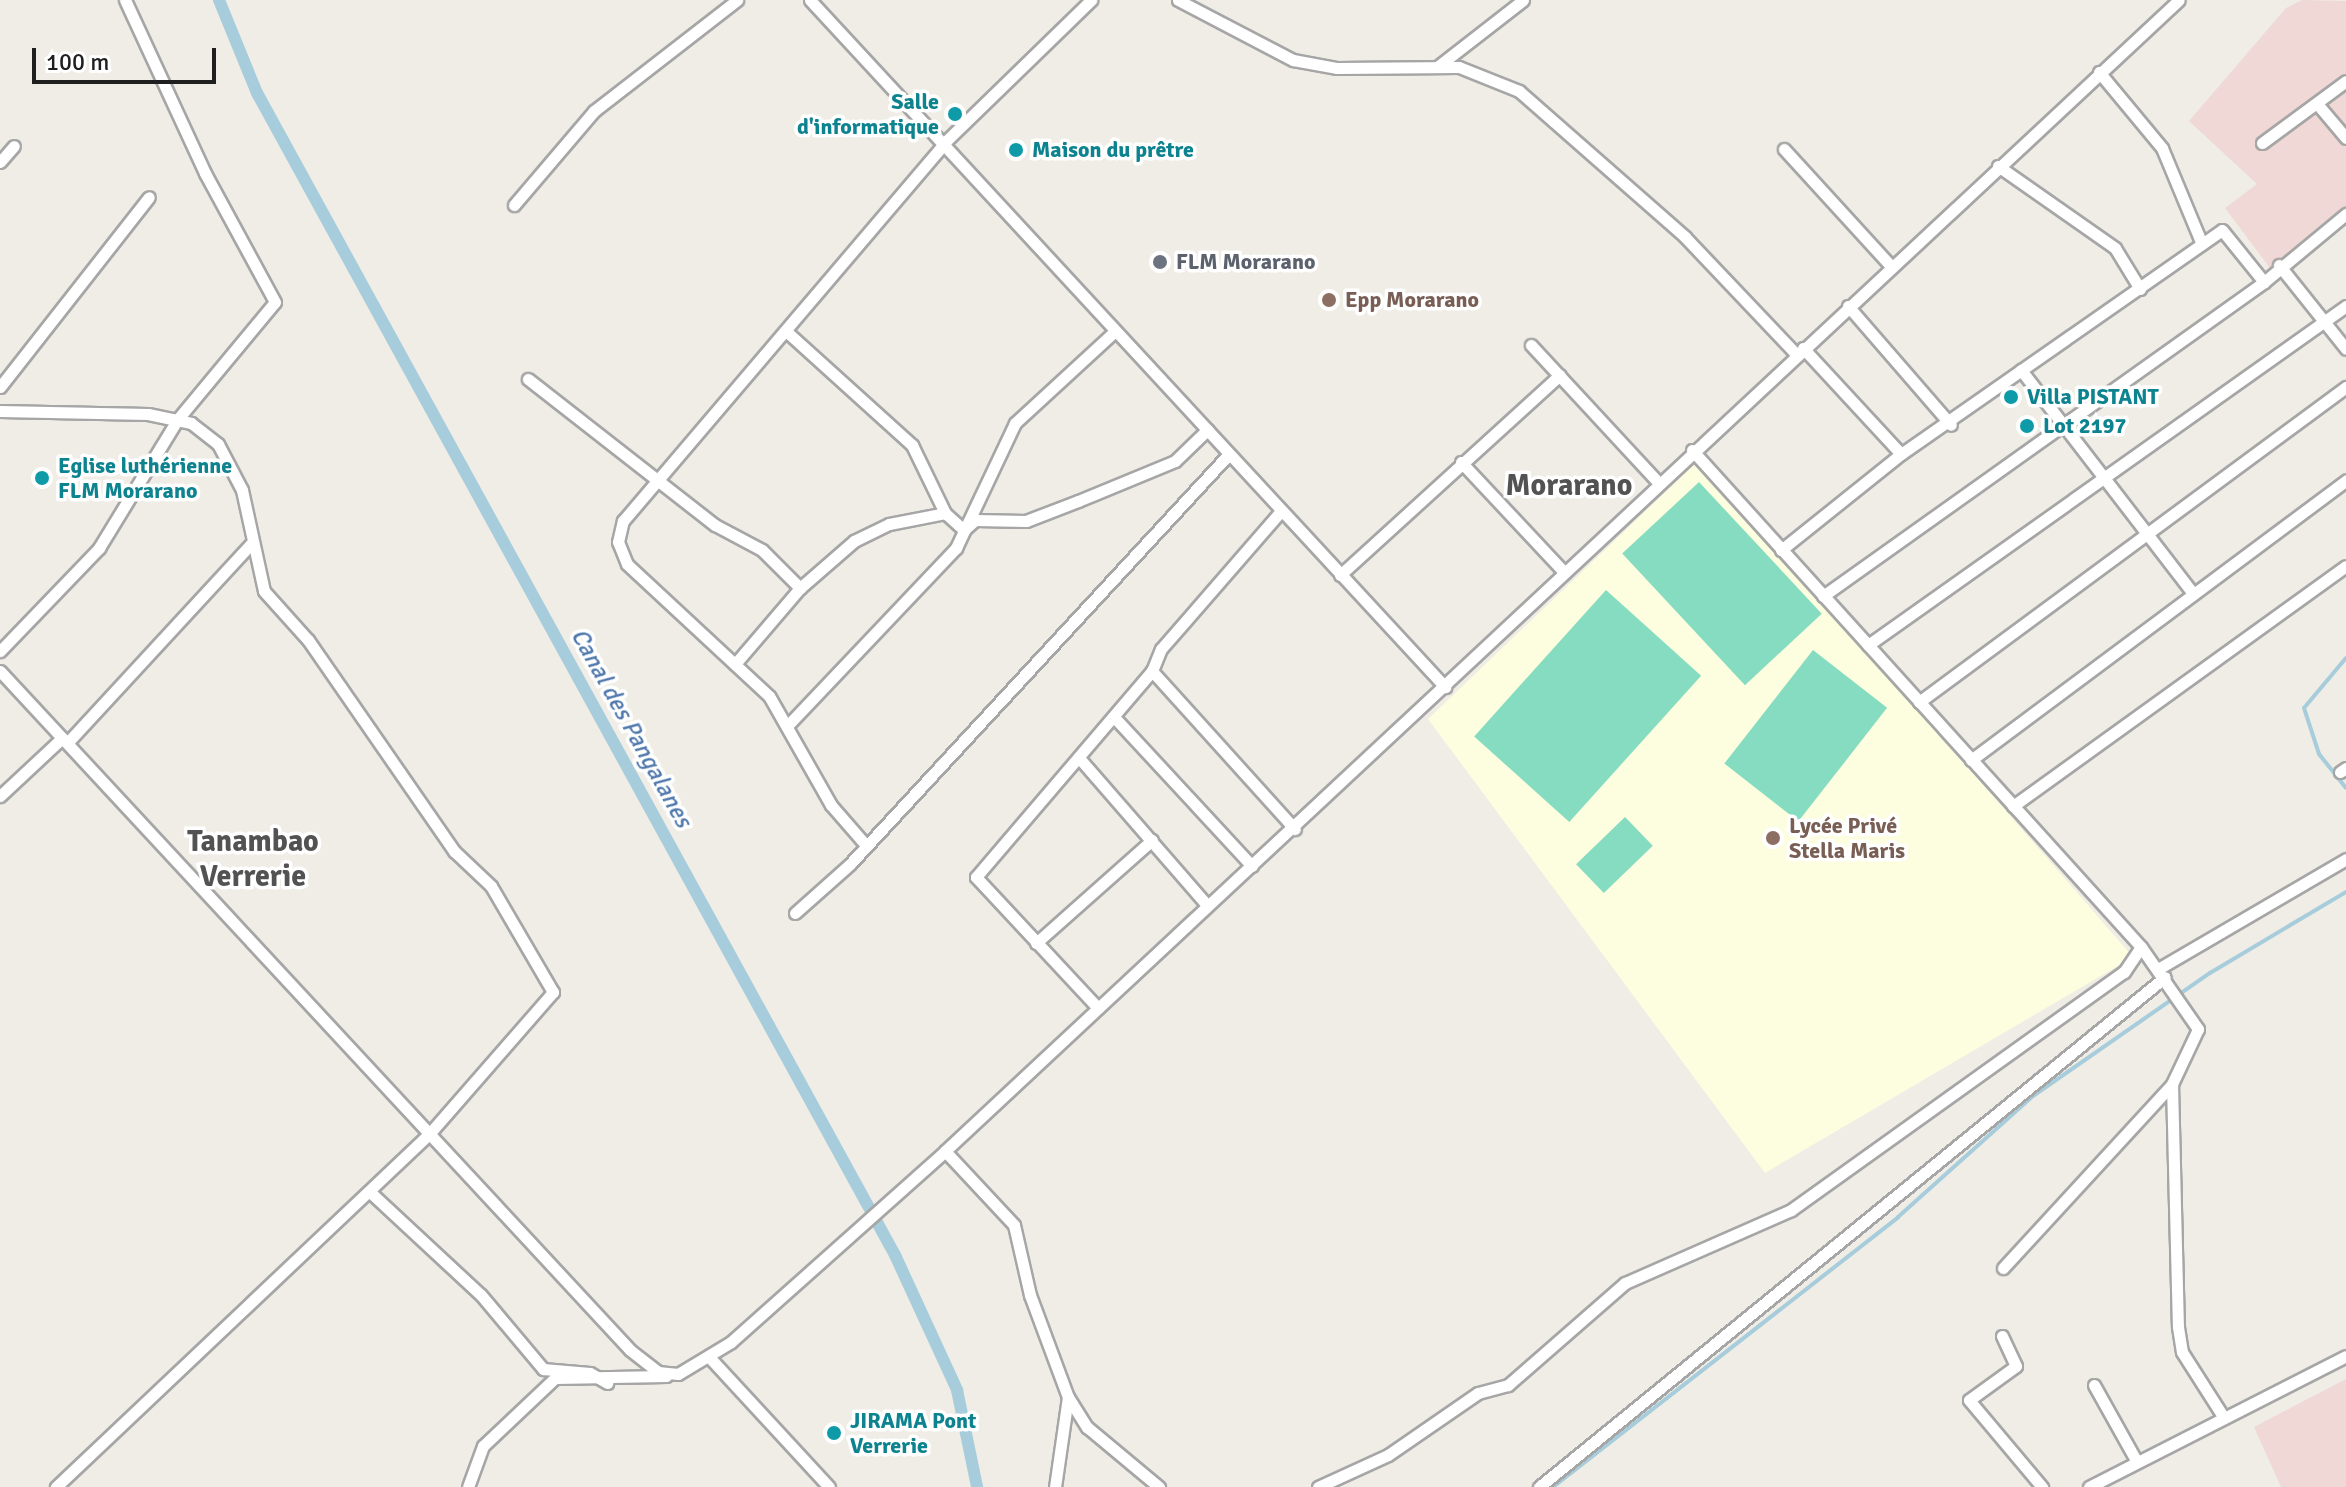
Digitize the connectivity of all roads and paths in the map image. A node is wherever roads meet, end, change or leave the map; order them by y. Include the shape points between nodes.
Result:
1 (125, 0) edge
2 (737, 0) edge
3 (810, 0) edge
4 (1091, 0) edge
5 (1178, 0) edge
6 (1523, 0) edge
7 (2179, 0) edge
8 (1437, 67) junction
9 (2099, 72) junction
10 (2346, 81) edge
11 (2319, 106) junction
12 (2346, 138) edge
13 (945, 142) junction
14 (2262, 143) dead end
15 (14, 146) dead end
16 (1784, 149) dead end
17 (0, 162) edge
18 (1998, 166) junction
19 (149, 197) dead end
20 (514, 205) dead end
21 (2346, 214) edge
22 (2202, 244) junction
23 (2279, 265) junction
24 (1891, 266) junction
25 (2264, 282) junction
26 (2140, 289) junction
27 (1848, 306) junction
28 (2346, 306) edge
29 (2324, 322) junction
30 (1115, 331) junction
31 (787, 332) junction
32 (1531, 345) dead end
33 (2346, 349) edge
34 (1799, 351) junction
35 (2021, 370) junction
36 (1560, 375) junction
37 (528, 379) dead end
38 (0, 387) edge
39 (2346, 387) edge
40 (0, 411) edge
41 (177, 420) junction
42 (1951, 425) junction
43 (2065, 425) junction
44 (1207, 430) junction
45 (1692, 450) junction
46 (1229, 454) junction
47 (1901, 454) junction
48 (1461, 462) junction
49 (2104, 478) junction
50 (655, 480) junction
51 (2346, 480) edge
52 (1658, 482) junction
53 (1281, 511) junction
54 (945, 513) junction
55 (964, 530) junction
56 (2146, 533) junction
57 (251, 544) junction
58 (1781, 550) junction
59 (2346, 566) edge
60 (1563, 571) junction
61 (1340, 575) junction
62 (800, 588) junction
63 (2193, 593) junction
64 (1823, 596) junction
65 (1868, 645) junction
66 (0, 651) edge
67 (735, 664) junction
68 (0, 671) edge
69 (1152, 671) junction
70 (1445, 687) junction
71 (1919, 702) junction
72 (1114, 717) junction
73 (788, 725) junction
74 (66, 740) junction
75 (1080, 759) junction
76 (1971, 760) junction
77 (0, 796) edge
78 (2013, 806) junction
79 (1295, 829) junction
80 (1152, 840) junction
81 (864, 843) junction
82 (2346, 859) edge
83 (1252, 866) junction
84 (1207, 905) junction
85 (795, 913) dead end
86 (1036, 943) junction
87 (2141, 947) junction
88 (2164, 976) junction
89 (1098, 1008) junction
90 (2172, 1084) junction
91 (429, 1134) junction
92 (945, 1151) junction
93 (370, 1192) junction
94 (2003, 1268) dead end
95 (2002, 1336) dead end
96 (2346, 1356) edge
97 (711, 1359) junction
98 (678, 1374) junction
99 (607, 1383) junction
100 (2094, 1385) dead end
101 (1068, 1397) junction
102 (2224, 1418) junction
103 (2137, 1462) junction
104 (56, 1487) edge
105 (468, 1487) edge
106 (829, 1487) edge
107 (1055, 1487) edge
108 (1159, 1487) edge
109 (1318, 1487) edge
110 (1539, 1487) edge
111 (2042, 1487) edge
112 (2089, 1487) edge

1 - 41 street via 205,173 275,302
2 - 20 street via 594,111
3 - 13 street
4 - 13 street
5 - 8 street via 1293,60 1337,68
6 - 8 street
7 - 9 street
8 - 34 street via 1459,67 1519,91 1685,237
9 - 18 street
9 - 22 street via 2162,148
10 - 11 street
11 - 12 street
11 - 14 street
13 - 30 street
13 - 31 street
15 - 17 street
16 - 24 street
18 - 24 street
18 - 26 street via 2115,248
19 - 38 street
21 - 23 street
22 - 25 street via 2222,230
22 - 26 street
23 - 25 street
23 - 29 street
24 - 27 street
25 - 43 street
26 - 35 street
27 - 34 street
27 - 42 street
28 - 29 street
29 - 33 street
29 - 49 street
30 - 44 street
30 - 55 street via 1015,423
31 - 50 street
31 - 54 street via 912,445
32 - 36 street
34 - 45 street
34 - 47 street
35 - 42 street
35 - 43 street
36 - 48 street
36 - 52 street
37 - 50 street via 585,417
39 - 56 street
40 - 41 street
41 - 57 street via 218,444 242,490
41 - 66 street via 99,548
42 - 47 street
43 - 49 street
43 - 64 street
44 - 46 street
44 - 55 street via 1175,461 1078,501 1026,521 975,520
45 - 52 street
45 - 58 street
46 - 53 street
46 - 81 street
47 - 58 street
48 - 60 street
48 - 61 street
49 - 56 street
49 - 65 street
50 - 62 street via 762,550
50 - 67 street via 623,521 618,542 627,564
51 - 63 street
52 - 60 street
53 - 61 street
53 - 69 street via 1161,649
54 - 55 street
54 - 62 street via 889,524 854,541
55 - 73 street via 931,576
56 - 63 street
56 - 71 street
57 - 74 street
57 - 91 street via 264,591 308,640 454,851 491,886 553,992
58 - 64 street
59 - 78 street
60 - 70 street
61 - 70 street
62 - 67 street
63 - 76 street
64 - 65 street
65 - 71 street
67 - 73 street
68 - 74 street
69 - 72 street
69 - 79 street
70 - 79 street
71 - 76 street
72 - 75 street
72 - 83 street
73 - 81 street via 831,805
74 - 77 street
74 - 91 street
75 - 80 street
75 - 86 street via 976,877
76 - 78 street
78 - 87 street
79 - 83 street
80 - 84 street
80 - 86 street
81 - 85 street
82 - 88 street
83 - 84 street
84 - 89 street
86 - 89 street
87 - 88 street
87 - 109 street via 2124,972 1791,1210 1625,1283 1508,1385 1478,1393 1388,1455
88 - 90 street via 2198,1029
88 - 110 street via 1978,1125 1863,1230 1774,1291
89 - 92 street
90 - 94 street
90 - 102 street via 2178,1327 2182,1352
91 - 93 street
91 - 98 street via 630,1350 658,1372
92 - 97 street
92 - 101 street via 1014,1225 1030,1295
93 - 99 street via 481,1295 543,1369 590,1373
93 - 104 street
95 - 111 street via 2016,1366 1969,1400
96 - 102 street
97 - 98 street
97 - 106 street
98 - 99 street
99 - 105 street via 555,1378 483,1446
100 - 103 street
101 - 107 street
101 - 108 street via 1087,1427
102 - 103 street
103 - 112 street

